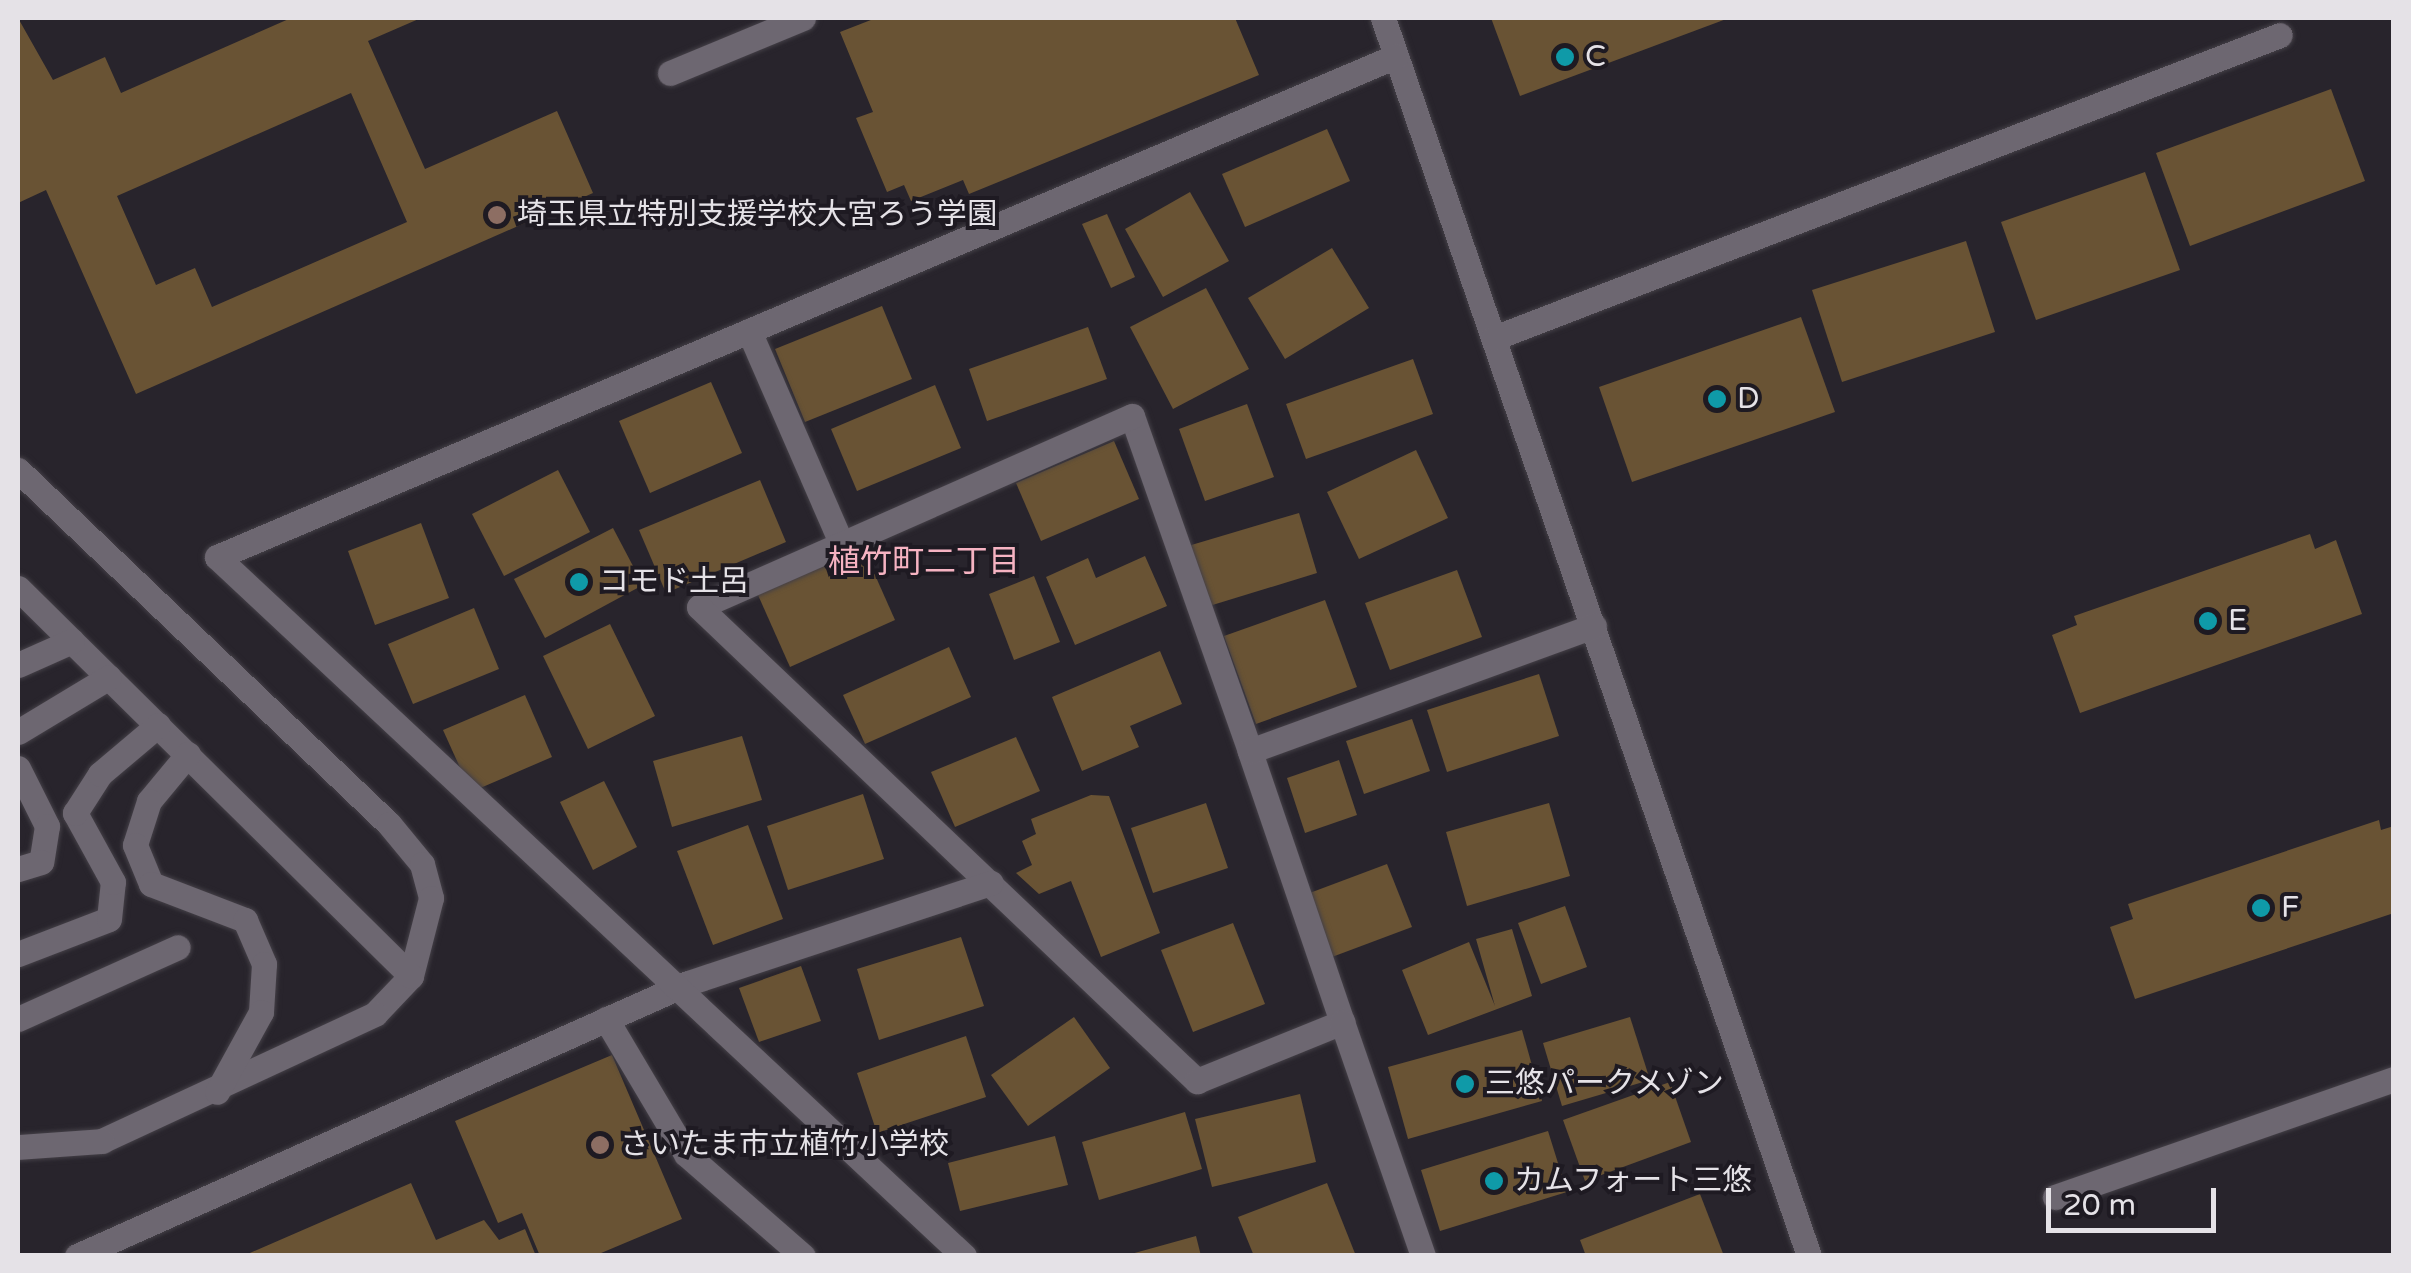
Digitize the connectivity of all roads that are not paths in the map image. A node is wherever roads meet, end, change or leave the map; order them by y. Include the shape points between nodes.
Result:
1 (803, 18) edge
2 (1383, 18) edge
3 (2280, 35) dead end
4 (1396, 56) junction
5 (670, 72) dead end
6 (748, 331) junction
7 (1494, 338) junction
8 (18, 470) edge
9 (842, 544) junction
10 (21, 596) edge
11 (1594, 626) junction
12 (72, 641) junction
13 (18, 665) edge
14 (109, 677) junction
15 (158, 725) junction
16 (18, 732) edge
17 (1250, 751) junction
18 (188, 754) junction
19 (18, 768) edge
20 (18, 870) edge
21 (991, 883) junction
22 (178, 947) dead end
23 (18, 954) edge
24 (411, 976) junction
25 (673, 989) junction
26 (18, 1018) edge
27 (606, 1020) junction
28 (1342, 1022) junction
29 (2394, 1079) edge
30 (217, 1092) junction
31 (19, 1144) edge
32 (2055, 1197) dead end
33 (77, 1256) edge
34 (803, 1256) edge
35 (964, 1256) edge
36 (1423, 1256) edge
37 (1808, 1256) edge

1 - 5 street
2 - 4 street
3 - 7 street
4 - 6 street
4 - 7 street
6 - 9 street
6 - 25 street via 217,557
7 - 11 street
8 - 24 street via 422,864 428,938
9 - 17 street via 1132,416
9 - 21 street via 700,607
10 - 12 street
11 - 17 street
11 - 37 street
12 - 13 street
12 - 14 street
14 - 15 street
14 - 16 street
15 - 18 street
15 - 23 street via 100,774 75,813 114,882 109,920
17 - 28 street
18 - 24 street
18 - 30 street via 150,801 135,845 151,884 244,920 264,964 261,1012
19 - 20 street via 47,826 41,862
21 - 25 street
21 - 28 street via 1197,1082
22 - 26 street
24 - 30 street via 375,1014
25 - 27 street
25 - 35 street
27 - 33 street
27 - 34 street via 686,1154
28 - 36 street
29 - 32 street
30 - 31 street via 102,1141

